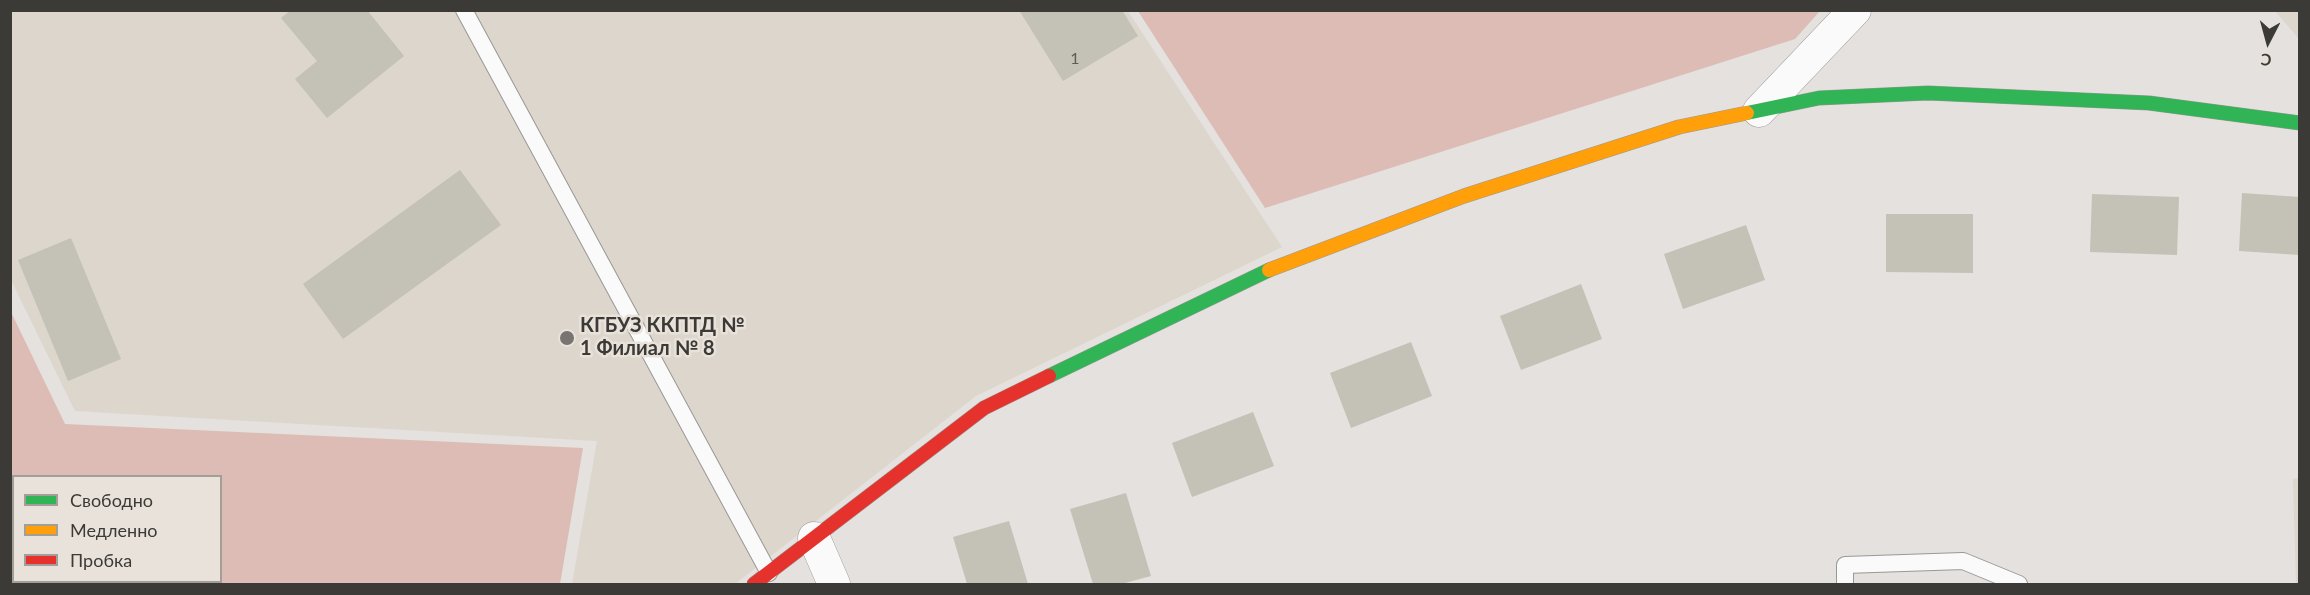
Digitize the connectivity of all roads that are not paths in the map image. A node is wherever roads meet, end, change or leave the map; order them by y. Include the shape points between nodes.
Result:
1 (464, 10) edge
2 (1855, 10) edge
3 (1759, 111) junction
4 (2300, 123) edge
5 (814, 538) junction
6 (770, 573) junction
7 (754, 585) edge
8 (834, 585) edge
9 (1845, 585) edge
10 (2019, 585) edge

1 - 6 lane
2 - 3 street
3 - 4 street via 1819,98 1928,93 2149,103
3 - 5 street via 1679,128 1464,196 1252,276 984,408
5 - 6 street
5 - 8 street
6 - 7 street
9 - 10 lane via 1845,565 1963,561

